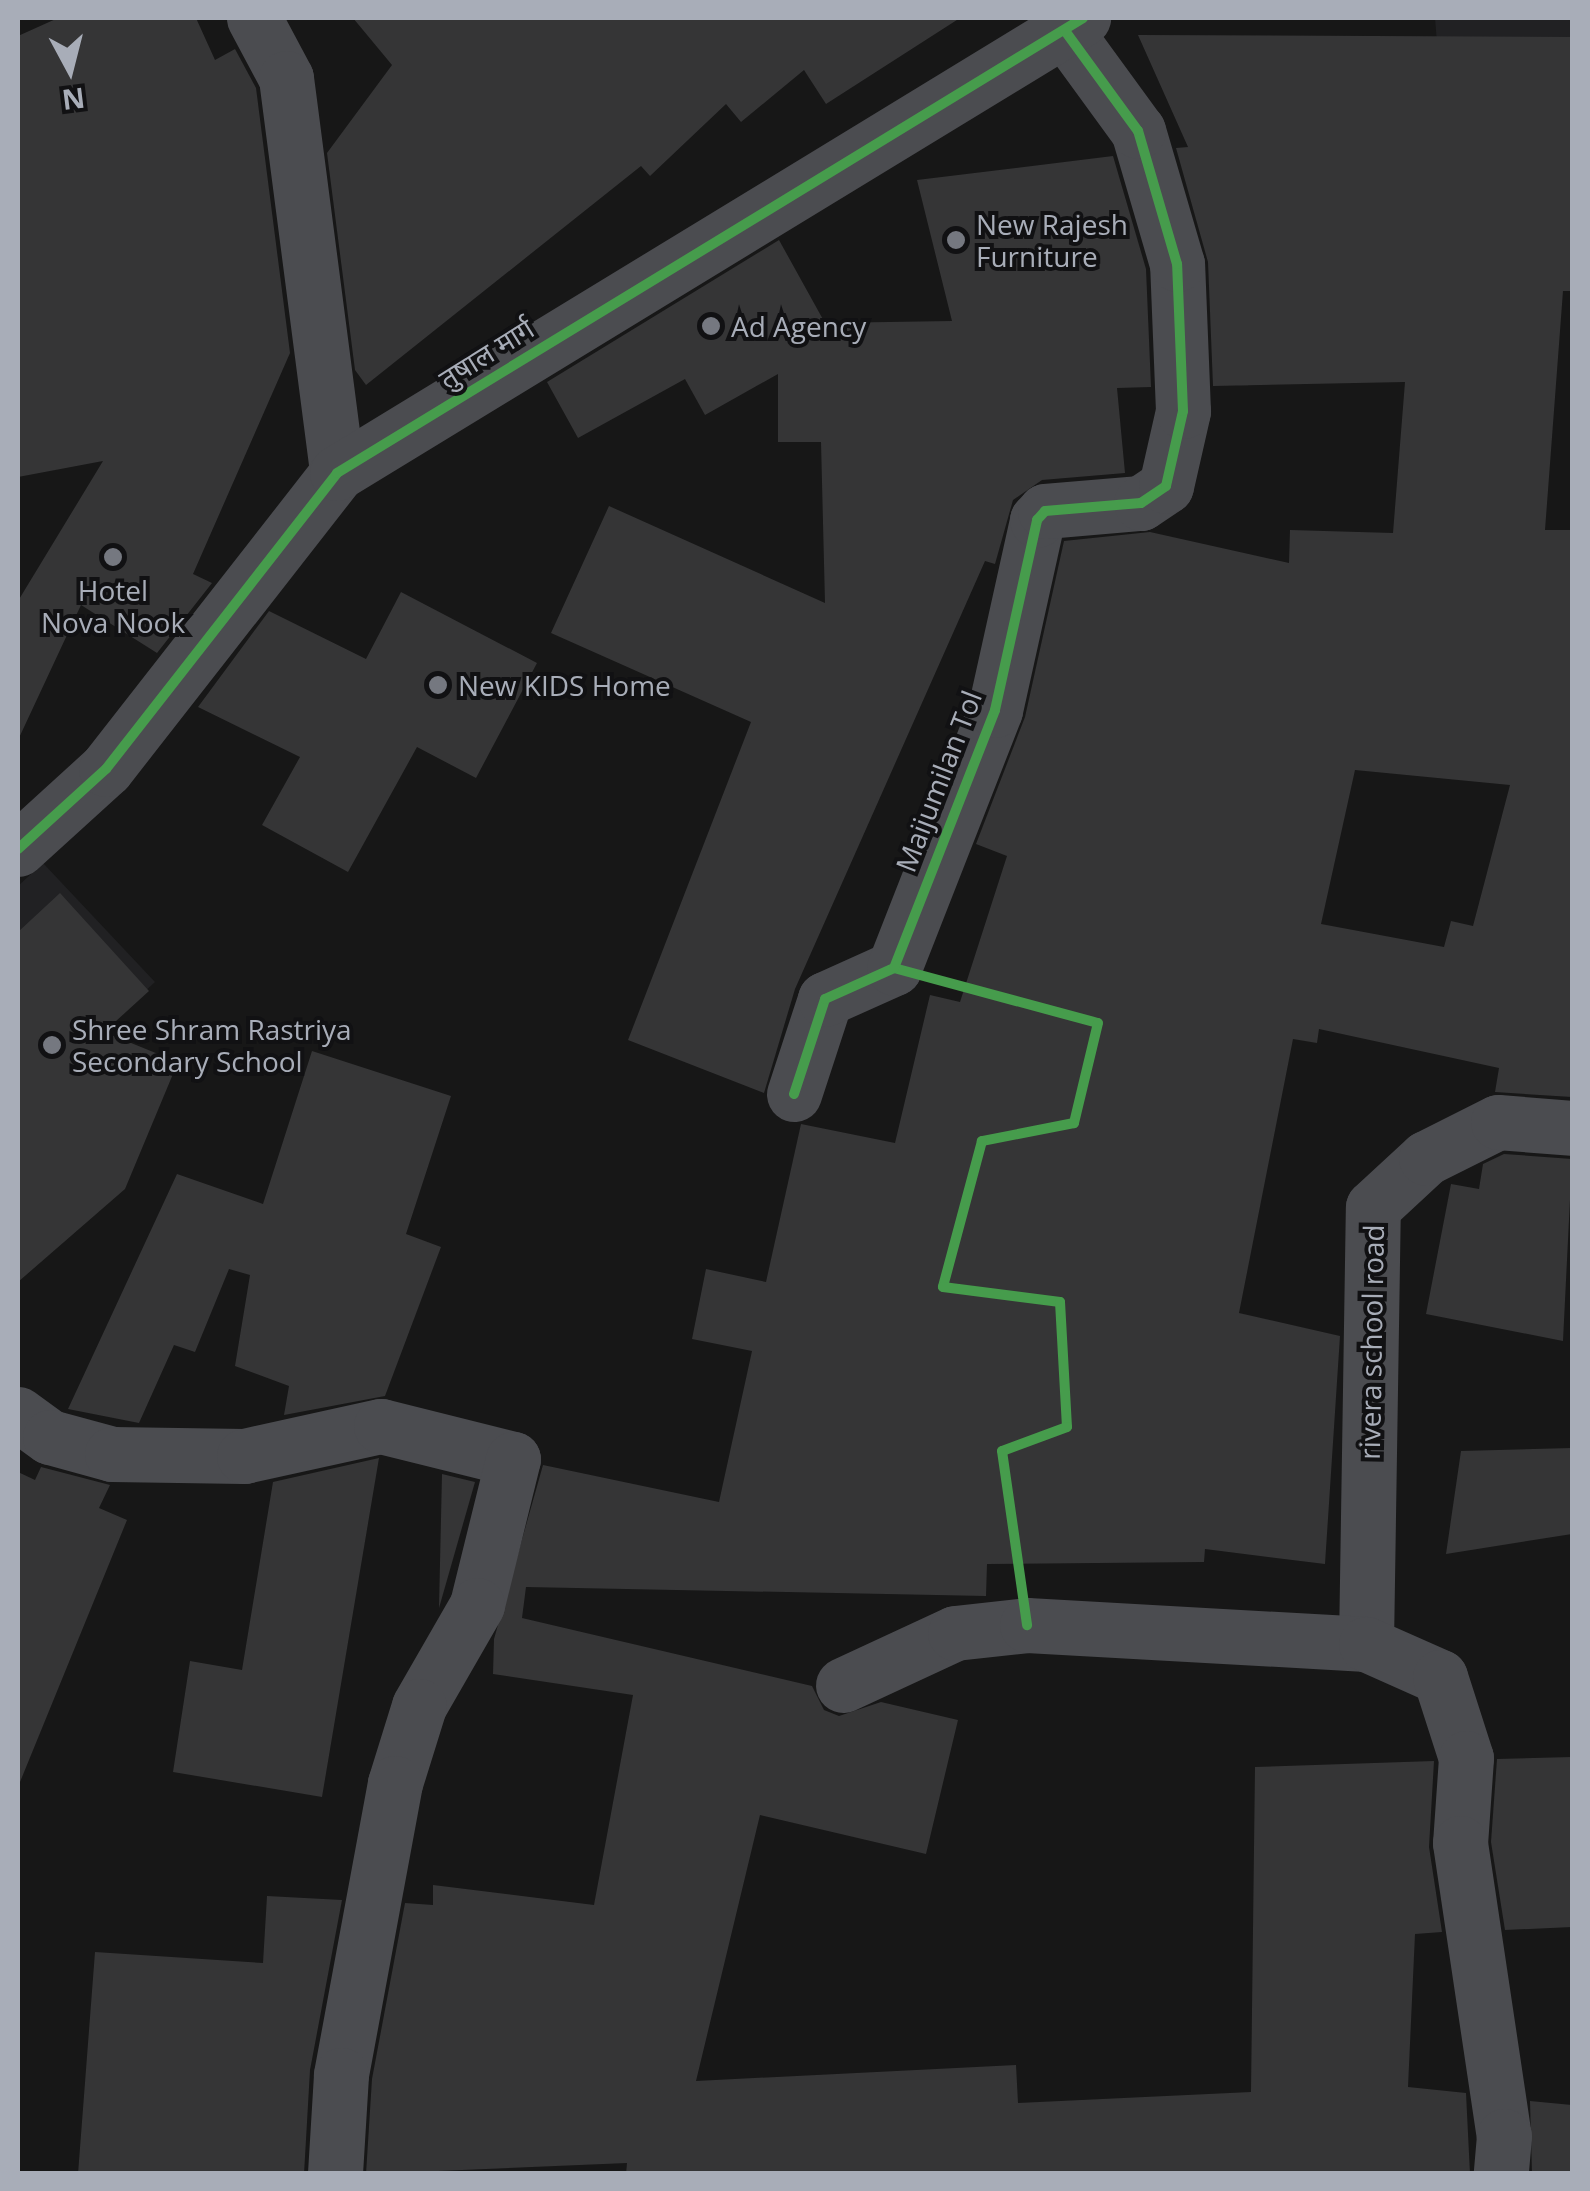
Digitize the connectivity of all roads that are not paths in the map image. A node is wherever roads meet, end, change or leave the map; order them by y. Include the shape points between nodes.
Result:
1 (254, 18) edge
2 (1074, 24) edge
3 (337, 473) junction
4 (18, 848) edge
5 (794, 1094) dead end
6 (1572, 1128) edge
7 (18, 1414) edge
8 (1366, 1644) junction
9 (844, 1685) dead end
10 (334, 2174) edge
11 (1501, 2174) edge

1 - 3 street via 286,78
2 - 3 street, तुषाल मार्ग via 705,241
2 - 5 street, Maijumilan Tol via 1138,131 1177,264 1183,411 1166,486 1141,504 1045,512 1037,520 994,710 894,968 825,999
3 - 4 street, तुषाल मार्ग via 106,768
6 - 8 street, rivera school road via 1498,1122 1426,1158 1374,1207
7 - 10 street via 50,1437 112,1454 244,1456 381,1426 513,1459 477,1605 419,1706 395,1782 341,2076
8 - 9 street via 1026,1625 955,1632
8 - 11 street via 1440,1678 1466,1758 1460,1843

